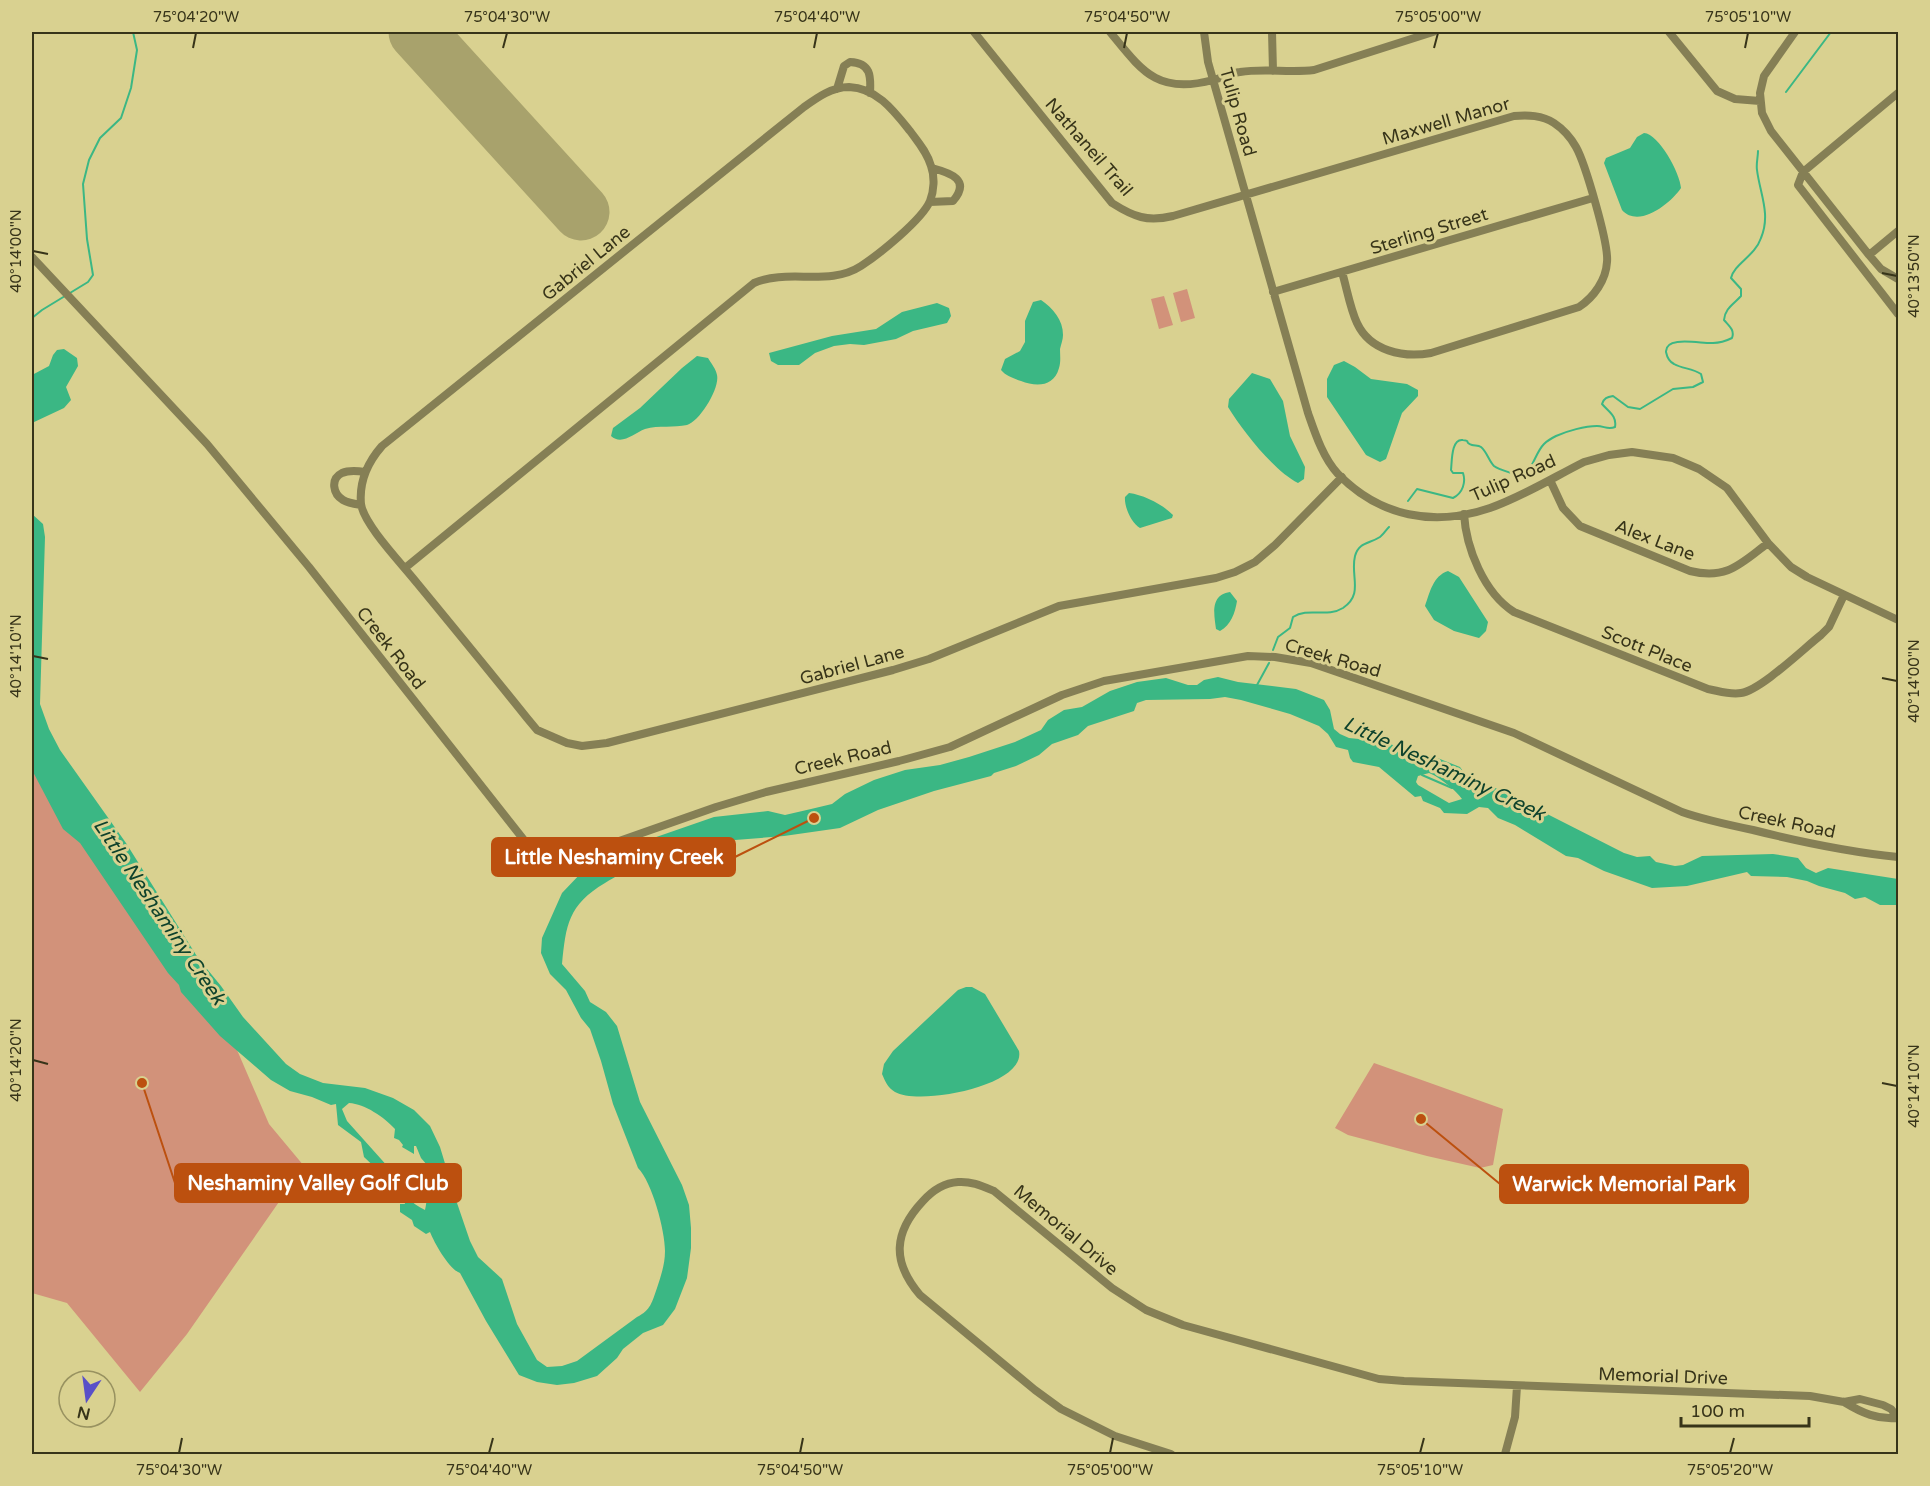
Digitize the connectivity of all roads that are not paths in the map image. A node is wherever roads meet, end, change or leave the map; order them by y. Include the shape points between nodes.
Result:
1 (974, 32) edge
2 (1110, 32) edge
3 (1204, 32) edge
4 (1272, 32) edge
5 (1432, 32) edge
6 (1669, 32) edge
7 (1795, 32) edge
8 (1273, 71) junction
9 (1213, 80) junction
10 (837, 89) junction
11 (870, 93) junction
12 (1899, 93) edge
13 (1760, 101) junction
14 (932, 168) junction
15 (1803, 172) junction
16 (1245, 194) junction
17 (1593, 198) junction
18 (930, 202) junction
19 (1899, 231) edge
20 (1869, 255) junction
21 (32, 257) edge
22 (1342, 272) junction
23 (1899, 279) edge
24 (1273, 292) junction
25 (1899, 314) edge
26 (365, 472) junction
27 (1342, 477) junction
28 (1550, 480) junction
29 (362, 505) junction
30 (1464, 514) junction
31 (1768, 543) junction
32 (405, 568) junction
33 (1844, 595) junction
34 (1899, 620) edge
35 (1899, 857) edge
36 (1517, 1386) junction
37 (1844, 1402) junction
38 (1898, 1418) edge
39 (1171, 1455) edge
40 (1505, 1455) edge

1 - 16 street, Nathaneil Trail via 1119,207 1143,218 1161,219
2 - 9 street via 1138,67 1156,79 1175,84
3 - 9 street, Tulip Road
4 - 8 street
5 - 8 street via 1314,70
6 - 13 street via 1717,91 1728,98
7 - 13 street via 1764,76
8 - 9 street via 1242,71
9 - 16 street, Tulip Road
10 - 11 street via 849,87
10 - 11 street via 844,66 858,62 871,76
10 - 26 street, Gabriel Lane via 804,107 382,446
11 - 14 street via 895,112 926,152
12 - 15 street
13 - 15 street via 1768,127
14 - 18 street
14 - 18 street via 948,172 960,185 953,201
15 - 20 street
15 - 25 street via 1797,185
16 - 17 street, Maxwell Manor via 1514,116 1530,115 1553,122 1571,139
16 - 24 street, Tulip Road
17 - 22 street, Sterling Street
17 - 22 street, Maxwell Manor via 1608,260 1593,296 1571,311 1431,352 1408,355 1383,348 1361,330
18 - 32 street via 909,227 848,273 773,277 754,283
19 - 20 street
20 - 23 street via 1881,269
21 - 35 street, Creek Road via 207,444 524,840 545,858 568,859 756,795 933,752 1062,695 1104,681 1248,656 1311,663 1480,721 1537,743 1691,815 1784,838
22 - 24 street, Sterling Street
24 - 27 street, Tulip Road via 1316,436
26 - 29 street, Gabriel Lane
26 - 29 street via 344,472 334,483 341,499
27 - 30 street, Tulip Road via 1370,499 1400,513 1437,519
27 - 32 street, Gabriel Lane via 1275,545 1235,572 1059,606 893,670 607,743 582,746 537,730
28 - 30 street, Tulip Road via 1491,508
28 - 31 street, Tulip Road via 1584,462 1610,455 1632,452 1673,458 1699,469 1726,488
28 - 31 street, Alex Lane via 1563,508 1580,526 1690,571 1723,573
29 - 32 street, Gabriel Lane via 365,517
30 - 33 street, Scott Place via 1468,546 1487,585 1506,607 1725,693 1742,693 1757,687 1821,635
31 - 33 street, Tulip Road via 1791,567
33 - 34 street, Tulip Road
36 - 37 street, Memorial Drive via 1810,1396
36 - 39 street, Memorial Drive via 1379,1379 1183,1325 1146,1310 1112,1287 994,1191 959,1182 929,1194 906,1222 901,1235 903,1270 920,1295 1061,1409 1115,1436
36 - 40 street via 1515,1417
37 - 38 street, Memorial Drive via 1881,1419
37 - 38 street, Memorial Drive via 1860,1399 1883,1405

